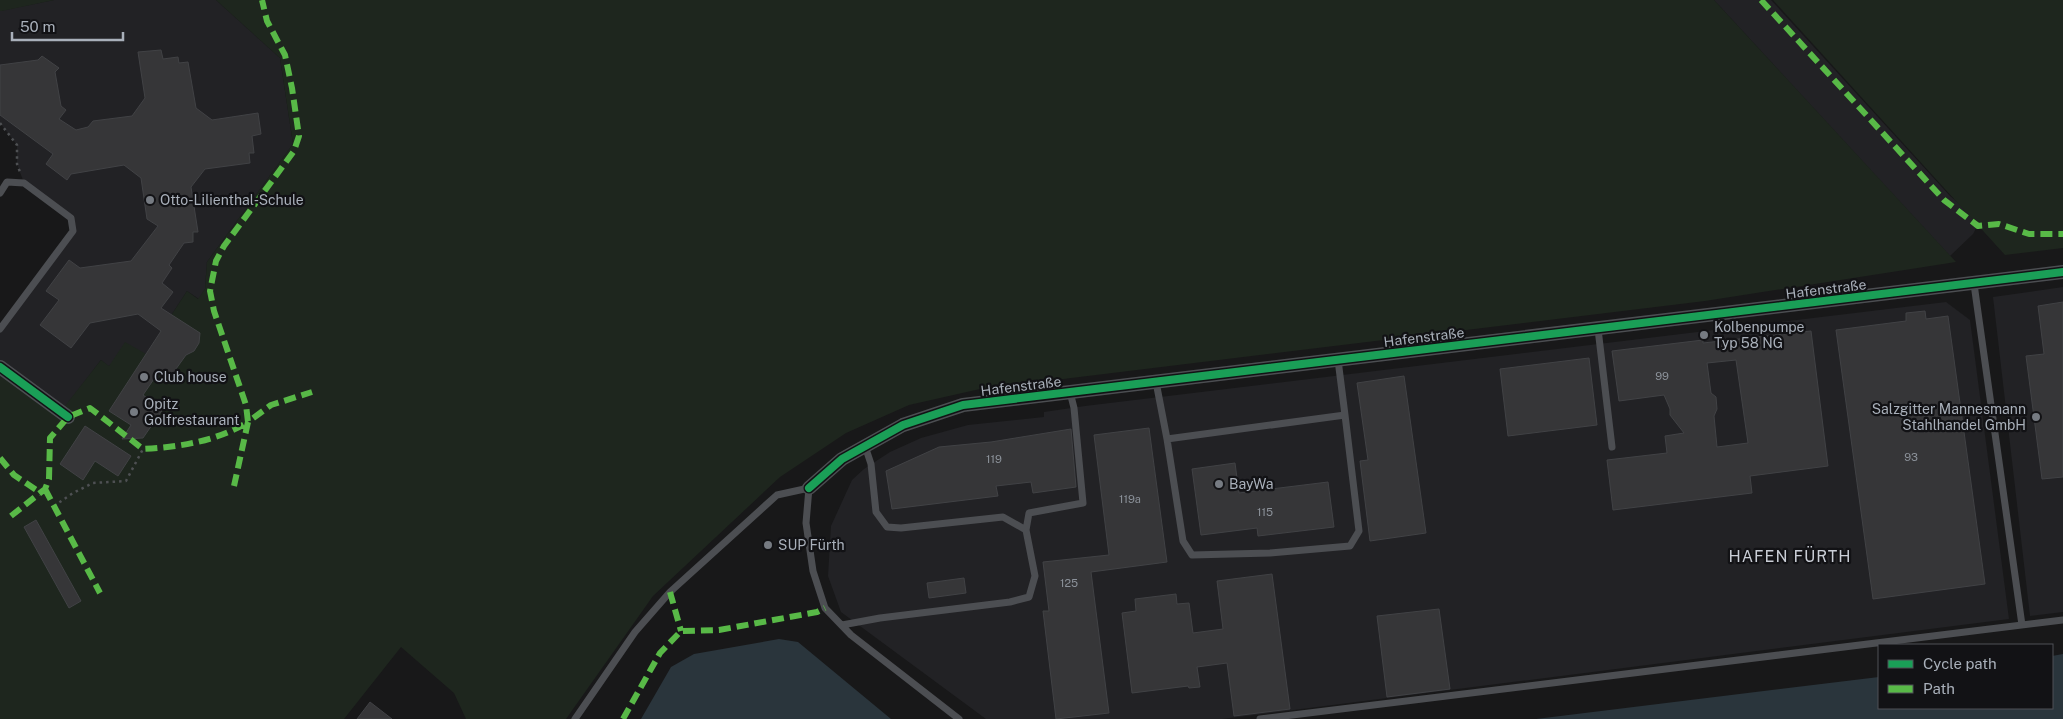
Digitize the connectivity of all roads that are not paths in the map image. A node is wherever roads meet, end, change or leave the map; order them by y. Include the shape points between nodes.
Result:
1 (0, 193) edge
2 (2063, 272) edge
3 (1974, 284) junction
4 (0, 329) edge
5 (1598, 329) junction
6 (1338, 360) junction
7 (0, 367) edge
8 (1156, 382) junction
9 (1070, 392) junction
10 (1345, 415) junction
11 (68, 417) dead end
12 (1167, 439) junction
13 (865, 446) junction
14 (1612, 447) dead end
15 (809, 488) junction
16 (1026, 530) junction
17 (2063, 620) edge
18 (842, 625) junction
19 (2022, 625) junction
20 (575, 719) edge
21 (958, 719) edge
22 (1260, 719) edge

1 - 4 lane via 7,182 24,183 71,218 72,231
2 - 3 street, Hafenstraße
3 - 5 street, Hafenstraße
3 - 19 lane
5 - 6 street, Hafenstraße
5 - 14 lane
6 - 8 street, Hafenstraße
6 - 10 lane
7 - 11 street
8 - 9 street, Hafenstraße
8 - 12 lane
9 - 13 street, Hafenstraße via 963,405 903,425
9 - 16 lane via 1083,503 1028,513
10 - 12 lane
10 - 12 lane via 1359,531 1350,546 1192,555 1183,541
13 - 15 street, Hafenstraße via 842,459
13 - 16 lane via 871,464 876,512 887,527 1003,517
15 - 18 lane via 806,523 813,571 825,608
15 - 20 lane via 777,495 670,592 635,632
16 - 18 lane via 1034,576 1029,597
17 - 19 lane
18 - 21 lane
19 - 22 lane

